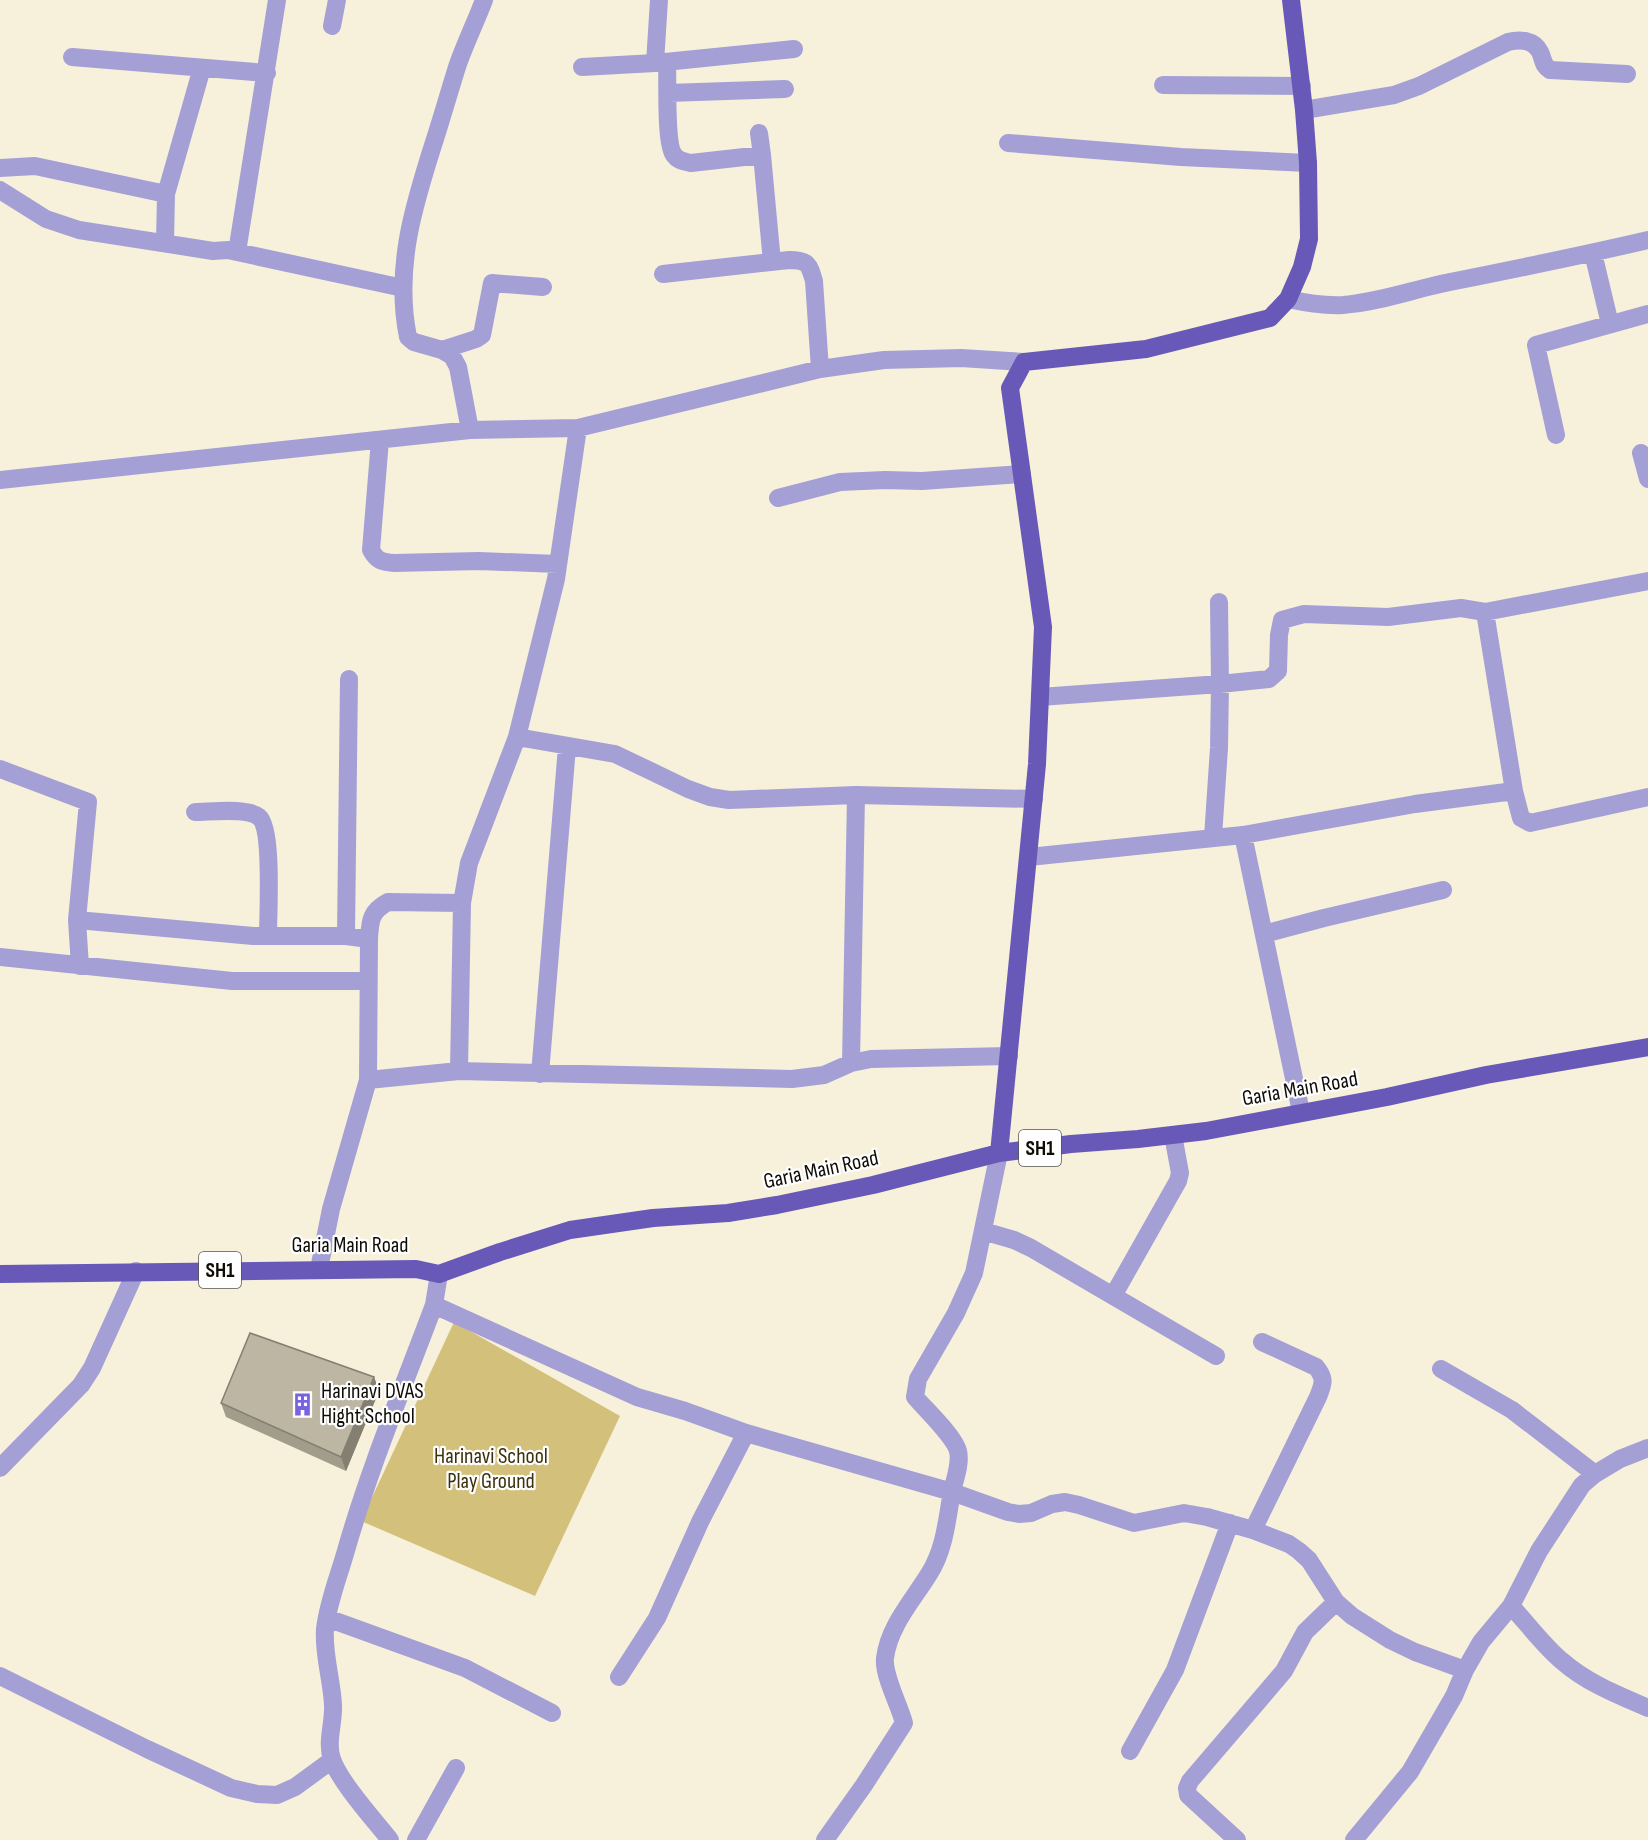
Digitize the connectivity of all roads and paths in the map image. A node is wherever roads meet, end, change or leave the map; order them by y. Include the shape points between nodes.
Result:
1 (278, 0) edge
2 (338, 0) edge
3 (484, 0) edge
4 (659, 0) edge
5 (1291, 0) edge
6 (332, 26) dead end
7 (794, 49) dead end
8 (72, 57) dead end
9 (661, 62) junction
10 (582, 67) dead end
11 (202, 68) junction
12 (267, 73) junction
13 (1627, 74) dead end
14 (1163, 85) dead end
15 (1302, 86) junction
16 (785, 89) dead end
17 (668, 93) junction
18 (1304, 110) junction
19 (759, 133) dead end
20 (1008, 143) dead end
21 (762, 155) junction
22 (1308, 163) junction
23 (0, 168) edge
24 (0, 190) edge
25 (166, 194) junction
26 (1648, 240) edge
27 (165, 243) junction
28 (237, 252) junction
29 (1593, 253) junction
30 (772, 262) junction
31 (663, 274) dead end
32 (543, 287) dead end
33 (404, 288) junction
34 (1288, 299) junction
35 (1648, 314) edge
36 (1610, 324) junction
37 (442, 350) junction
38 (1024, 362) junction
39 (820, 369) junction
40 (578, 428) junction
41 (470, 430) junction
42 (1556, 435) dead end
43 (380, 440) junction
44 (1641, 453) dead end
45 (1022, 474) junction
46 (1648, 479) edge
47 (0, 480) edge
48 (778, 498) dead end
49 (558, 564) junction
50 (1648, 581) edge
51 (1218, 602) dead end
52 (1485, 612) junction
53 (349, 679) dead end
54 (1220, 684) junction
55 (1040, 697) junction
56 (517, 737) junction
57 (567, 747) junction
58 (0, 769) edge
59 (1514, 791) junction
60 (855, 795) junction
61 (1648, 797) edge
62 (1034, 799) junction
63 (195, 812) dead end
64 (1243, 835) junction
65 (1213, 837) junction
66 (1029, 857) junction
67 (1443, 890) dead end
68 (462, 903) junction
69 (77, 920) junction
70 (1264, 934) junction
71 (268, 936) junction
72 (346, 936) junction
73 (369, 939) junction
74 (0, 957) edge
75 (80, 966) junction
76 (368, 981) junction
77 (1648, 1047) edge
78 (1009, 1056) junction
79 (851, 1063) junction
80 (459, 1071) junction
81 (540, 1074) junction
82 (368, 1080) junction
83 (1301, 1112) junction
84 (1173, 1135) junction
85 (999, 1153) junction
86 (983, 1231) junction
87 (319, 1269) junction
88 (136, 1271) junction
89 (0, 1274) edge
90 (439, 1274) junction
91 (1113, 1296) junction
92 (434, 1305) junction
93 (1262, 1342) dead end
94 (1216, 1356) dead end
95 (1441, 1369) dead end
96 (746, 1433) junction
97 (1647, 1450) edge
98 (0, 1468) edge
99 (1595, 1474) junction
100 (952, 1492) junction
101 (1230, 1523) junction
102 (1253, 1530) junction
103 (1335, 1602) junction
104 (1511, 1606) junction
105 (327, 1618) junction
106 (1465, 1670) junction
107 (0, 1676) edge
108 (619, 1677) dead end
109 (1648, 1708) edge
110 (552, 1713) dead end
111 (1130, 1751) dead end
112 (332, 1760) junction
113 (456, 1767) dead end
114 (390, 1840) edge
115 (416, 1840) edge
116 (825, 1840) edge
117 (1237, 1840) edge
118 (1354, 1840) edge

1 - 12 street
2 - 6 street
3 - 33 street via 459,62 422,180 407,238
4 - 9 street
5 - 15 main road
7 - 9 street
8 - 11 street
9 - 10 street
9 - 17 street
11 - 12 street
11 - 25 street
12 - 28 street
13 - 18 street via 1550,70 1539,50 1517,40 1394,95
14 - 15 street
15 - 18 main road
16 - 17 street
17 - 21 street via 669,135 675,157 691,163
18 - 22 main road
19 - 21 street
20 - 22 street
21 - 30 street
22 - 34 main road via 1308,239 1302,267
23 - 25 street via 35,166
24 - 27 street via 46,219 79,230
25 - 27 street
26 - 29 street
27 - 28 street
28 - 33 street
29 - 34 street via 1368,302 1319,305
29 - 36 street
30 - 31 street
30 - 39 street via 801,260 810,267
32 - 37 street via 492,283 482,335
33 - 37 street via 408,337
34 - 38 main road via 1270,318 1146,349
35 - 36 street
36 - 42 street via 1536,345
37 - 41 street via 452,356 458,367
38 - 39 street via 924,358
38 - 45 main road via 1010,388
39 - 40 street
40 - 41 street
40 - 49 street
41 - 43 street
43 - 47 street
43 - 49 street via 371,550 381,562
44 - 46 street
45 - 48 street via 840,482
45 - 55 main road via 1043,627
49 - 56 street
50 - 52 street
51 - 54 street
52 - 54 street via 1461,608 1388,617 1293,617 1282,620 1278,670 1269,679
52 - 59 street
53 - 72 street
54 - 55 street
54 - 65 street
55 - 62 main road
56 - 57 street
56 - 68 street via 469,863
57 - 60 street via 615,754 710,797 729,800
57 - 81 street
58 - 69 street via 88,802
59 - 61 street via 1521,818 1530,823
59 - 64 street via 1415,804
60 - 62 street
60 - 79 street
62 - 66 main road
63 - 71 street via 249,813 264,824 268,843
64 - 65 street
64 - 70 street
65 - 66 street
66 - 78 main road
67 - 70 street
68 - 73 street via 388,902 374,913
68 - 80 street
69 - 71 street
69 - 75 street
70 - 83 street
71 - 72 street
72 - 73 street
73 - 76 street
74 - 75 street
75 - 76 street via 232,981
76 - 82 street
77 - 83 main road, Garia Main Road / SH1
78 - 79 street via 871,1059
78 - 85 main road
79 - 81 street via 824,1075 792,1079
80 - 81 street
80 - 82 street
82 - 87 street via 331,1209
83 - 84 main road, Garia Main Road / SH1
84 - 85 main road, Garia Main Road / SH1
84 - 91 street via 1178,1181
85 - 86 street
85 - 90 main road, Garia Main Road / SH1 via 777,1205 570,1230
86 - 91 street via 1031,1248
86 - 100 street via 965,1295 915,1389 915,1397 958,1451
87 - 88 main road, Garia Main Road / SH1
87 - 90 main road, Garia Main Road / SH1 via 416,1269
88 - 89 main road, Garia Main Road / SH1
88 - 98 street via 81,1385
90 - 92 street
91 - 94 street
92 - 96 street via 637,1397
92 - 105 street via 357,1509
93 - 102 street via 1316,1367 1323,1383
95 - 99 street via 1512,1410
96 - 100 street
96 - 108 street via 657,1618
97 - 99 street via 1620,1459
99 - 104 street via 1566,1508
100 - 101 street via 1019,1514 1065,1502 1134,1523 1184,1513
100 - 116 street via 945,1533 931,1572 887,1645 884,1661 903,1723
101 - 102 street
101 - 111 street via 1175,1671
102 - 103 street via 1299,1551
103 - 106 street via 1390,1640
103 - 117 street via 1305,1632 1284,1671 1187,1788 1188,1795
104 - 106 street via 1481,1642
104 - 109 street via 1561,1661 1605,1690
105 - 110 street via 465,1668
105 - 112 street via 326,1653 334,1718
106 - 118 street via 1410,1772
107 - 112 street via 231,1788 277,1795
112 - 114 street
113 - 115 street

